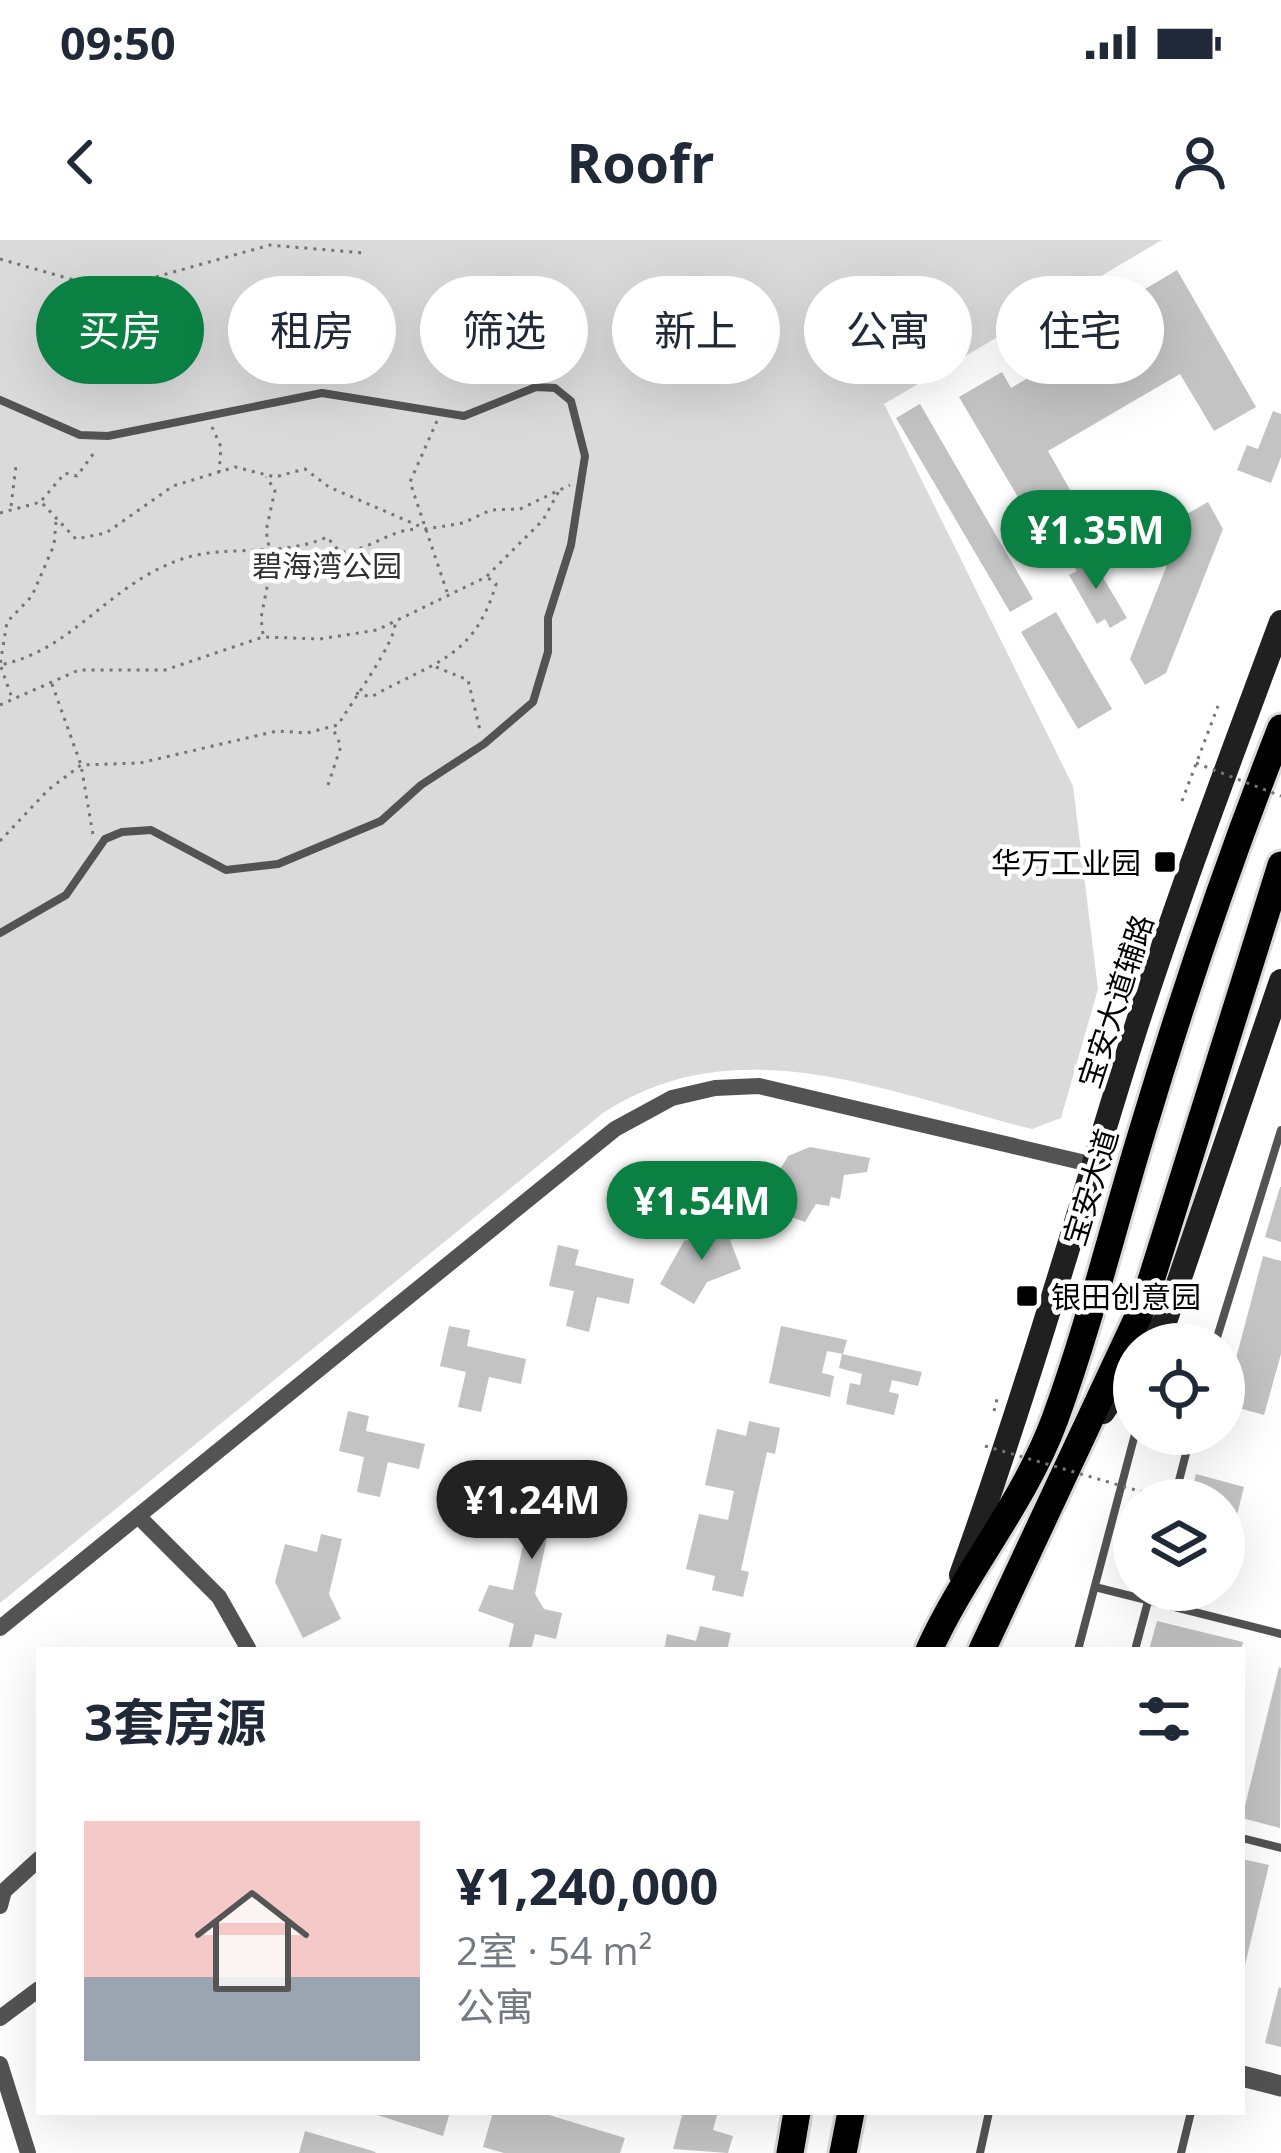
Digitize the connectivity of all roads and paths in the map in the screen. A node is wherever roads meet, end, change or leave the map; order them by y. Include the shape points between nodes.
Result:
1 (364, 253) dead end
2 (0, 259) edge
3 (0, 400) edge
4 (440, 414) junction
5 (189, 416) junction
6 (108, 436) junction
7 (16, 466) dead end
8 (218, 473) junction
9 (265, 475) junction
10 (582, 478) junction
11 (560, 491) junction
12 (41, 502) junction
13 (11, 506) junction
14 (0, 513) edge
15 (56, 521) junction
16 (426, 530) junction
17 (267, 548) junction
18 (486, 577) junction
19 (447, 594) junction
20 (395, 622) junction
21 (1281, 622) edge
22 (263, 637) junction
23 (0, 666) edge
24 (435, 667) junction
25 (52, 682) junction
26 (354, 692) junction
27 (13, 700) junction
28 (0, 705) edge
29 (1218, 706) dead end
30 (332, 728) junction
31 (1281, 728) edge
32 (484, 744) junction
33 (1196, 763) junction
34 (81, 765) junction
35 (328, 785) dead end
36 (1281, 796) edge
37 (1182, 801) dead end
38 (0, 841) edge
39 (99, 847) junction
40 (1281, 865) edge
41 (0, 933) edge
42 (1281, 982) edge
43 (1281, 1130) edge
44 (1094, 1165) junction
45 (1165, 1323) edge
46 (1221, 1323) edge
47 (1113, 1397) edge
48 (1085, 1438) junction
49 (986, 1446) dead end
50 (1130, 1455) edge
51 (1113, 1483) edge
52 (139, 1517) junction
53 (1095, 1587) junction
54 (1113, 1590) edge
55 (949, 1608) junction
56 (1146, 1611) edge
57 (1204, 1611) edge
58 (0, 1628) edge
59 (1281, 1634) edge
60 (247, 1647) edge
61 (930, 1647) edge
62 (983, 1647) edge
63 (1079, 1647) edge
64 (1137, 1647) edge
65 (1245, 1839) edge
66 (1281, 1848) edge
67 (36, 1862) edge
68 (0, 1906) edge
69 (36, 1991) edge
70 (0, 2018) edge
71 (0, 2064) edge
72 (1245, 2077) edge
73 (1281, 2086) edge
74 (796, 2115) edge
75 (849, 2115) edge
76 (988, 2115) edge
77 (1190, 2115) edge
78 (28, 2153) edge
79 (790, 2153) edge
80 (843, 2153) edge
81 (980, 2153) edge
82 (1180, 2153) edge

1 - 2 path via 270,245 109,290
3 - 6 lane via 80,435
4 - 5 lane via 322,393
4 - 10 lane via 464,416 536,387 555,388 579,421
4 - 16 path via 410,482
5 - 6 lane
5 - 8 path via 214,428
6 - 12 path via 76,476 65,472
7 - 13 path
8 - 9 path via 235,467
8 - 15 path via 173,486 106,533 76,539
9 - 16 path via 305,469
9 - 17 path via 275,490
10 - 11 path
10 - 32 lane via 533,702
11 - 16 path
11 - 18 path via 543,520
12 - 13 path
12 - 15 path
13 - 14 path
15 - 17 path via 32,596 8,622 0,665 57,646 100,603 187,556
16 - 17 path via 398,529 356,551 340,552 327,537 304,548
16 - 19 path
17 - 22 path via 272,581
18 - 19 path
18 - 24 path via 496,584 487,614 467,645
19 - 20 path
20 - 22 path via 360,635
20 - 26 path via 381,662
21 - 44 main road, 宝安大道辅路
22 - 25 path via 190,665 104,667
23 - 27 path
24 - 26 path via 371,697
24 - 32 path via 468,680
25 - 27 path
25 - 34 path
26 - 30 path
27 - 28 path
29 - 33 path
30 - 34 path via 277,731 140,763
30 - 35 path via 341,746
31 - 55 main road, 宝安大道 via 1165,1058 1055,1418 1021,1498
32 - 39 lane via 381,821 278,864 211,866 151,830 122,832
33 - 36 path, bridge
33 - 37 path
34 - 38 path
34 - 39 path via 86,817
39 - 41 lane via 66,895
40 - 48 main road via 1143,1306
42 - 45 main road
43 - 46 lane
44 - 52 street via 780,1088 736,1086 672,1098 615,1129
44 - 55 main road, 宝安大道辅路 via 1025,1398
47 - 48 main road
48 - 62 main road
49 - 51 path, bridge
50 - 53 lane
52 - 58 street
52 - 60 street via 219,1598
53 - 54 lane
53 - 63 lane
55 - 61 main road, 宝安大道
56 - 64 lane
57 - 59 lane
65 - 66 lane
67 - 68 street via 4,1891
69 - 70 street
71 - 78 street
72 - 73 street
74 - 79 main road
75 - 80 main road
76 - 81 lane
77 - 82 lane

